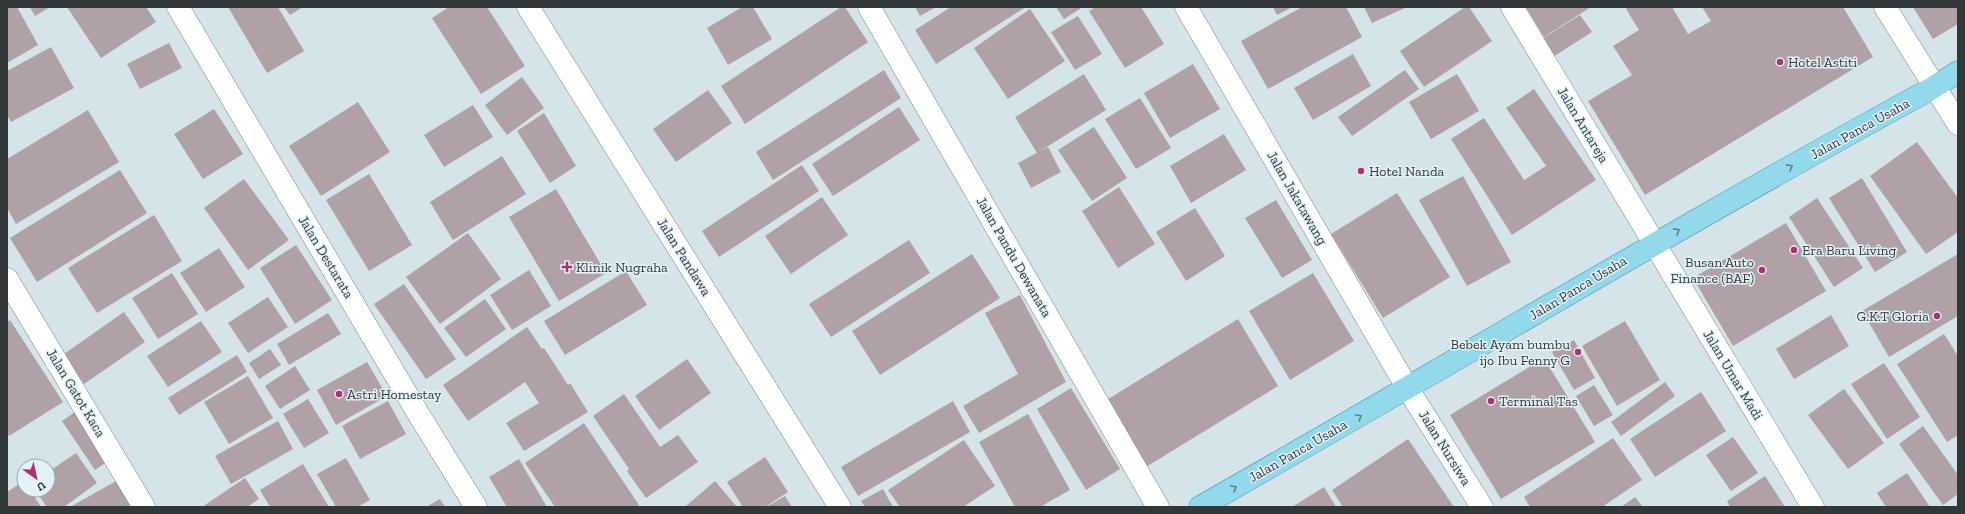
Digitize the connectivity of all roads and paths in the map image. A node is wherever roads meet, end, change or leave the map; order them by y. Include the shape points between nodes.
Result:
1 (178, 7) edge
2 (528, 7) edge
3 (869, 7) edge
4 (1186, 7) edge
5 (1512, 7) edge
6 (1886, 7) edge
7 (1958, 72) edge
8 (1932, 88) junction
9 (1958, 124) edge
10 (1653, 244) junction
11 (7, 279) edge
12 (1408, 389) junction
13 (144, 507) edge
14 (476, 507) edge
15 (840, 507) edge
16 (1158, 507) edge
17 (1200, 507) edge
18 (1482, 507) edge
19 (1813, 507) edge

1 - 14 street, Jalan Destarata
2 - 15 street, Jalan Pandawa
3 - 16 street, Jalan Pandu Dewanata
4 - 12 street, Jalan Jakatawang
5 - 10 street, Jalan Antareja
6 - 8 street
7 - 8 main road, Jalan Panca Usaha
8 - 9 street
10 -> 8 main road, Jalan Panca Usaha
10 - 12 main road, Jalan Panca Usaha
10 - 19 street, Jalan Umar Madi
11 - 13 street, Jalan Gatot Kaca
17 -> 12 main road, Jalan Panca Usaha
12 - 18 street, Jalan Nursiwa

